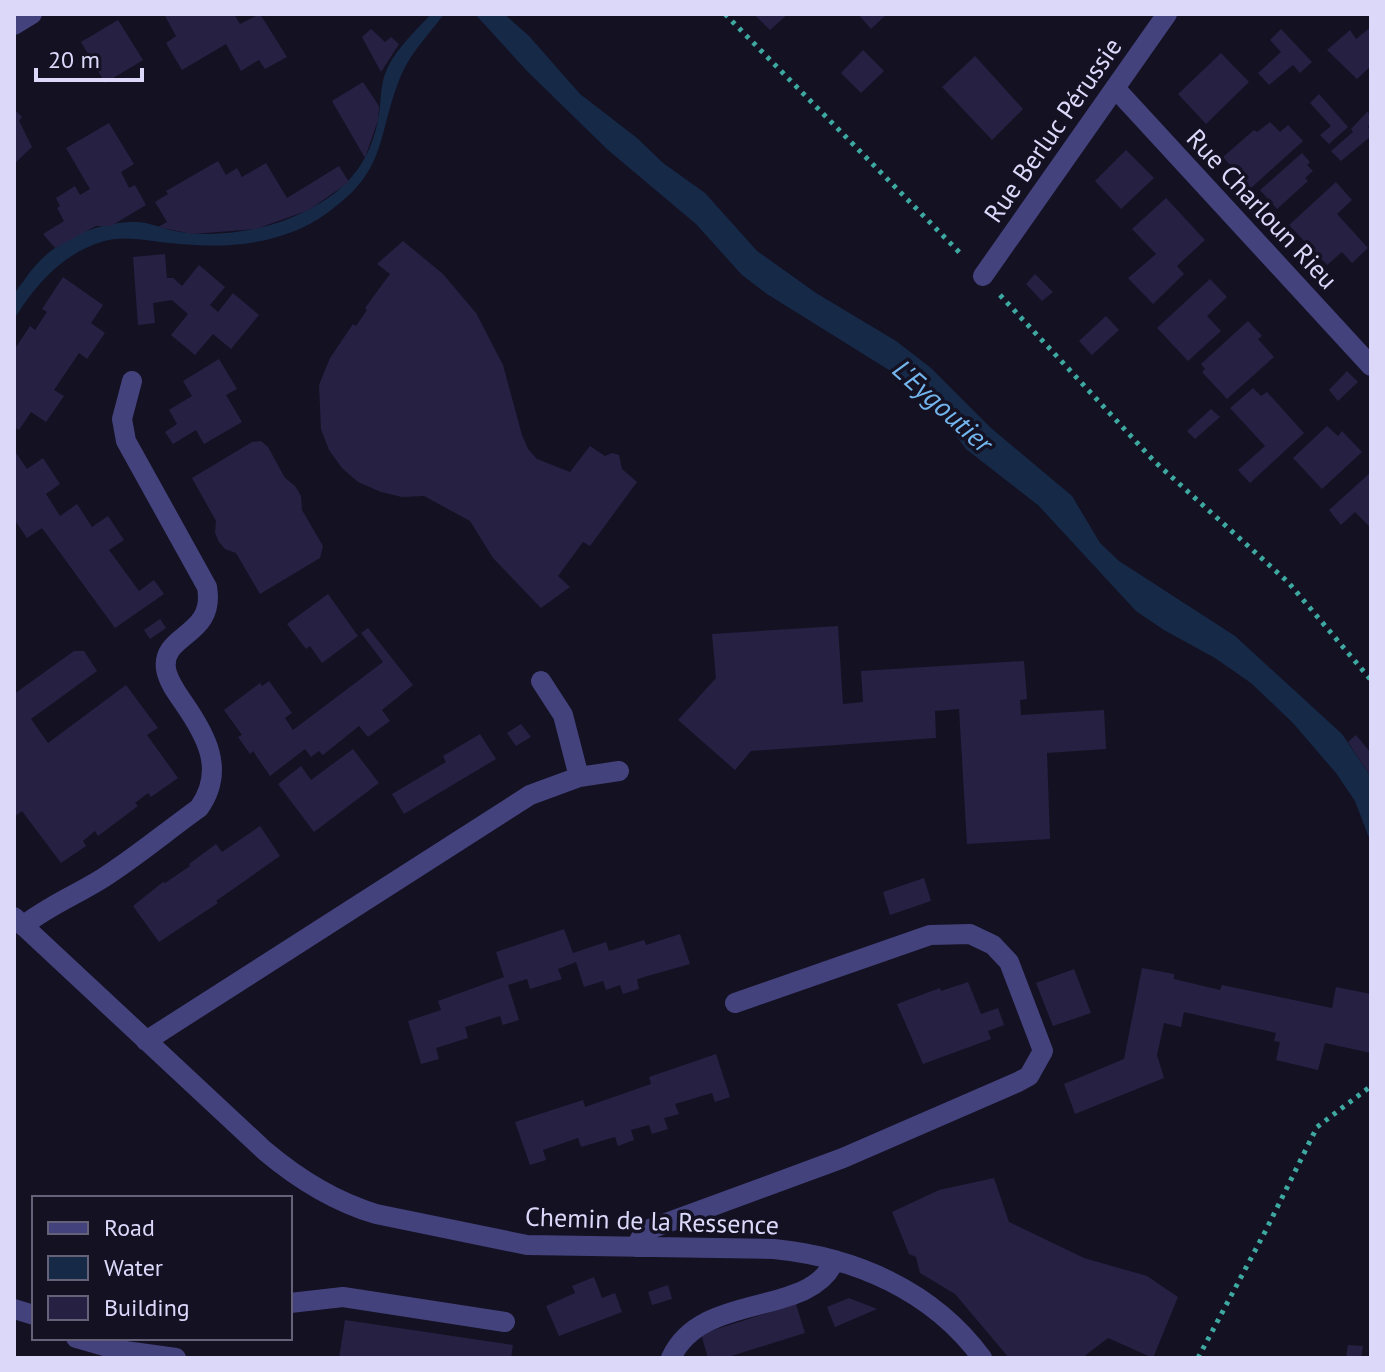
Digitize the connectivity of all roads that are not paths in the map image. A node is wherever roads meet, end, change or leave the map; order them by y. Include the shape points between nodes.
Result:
1 (32, 14) edge
2 (1167, 14) edge
3 (14, 25) edge
4 (1115, 88) junction
5 (983, 276) road end
6 (1371, 366) edge
7 (132, 381) dead end
8 (541, 681) dead end
9 (619, 771) dead end
10 (579, 777) junction
11 (18, 921) edge
12 (735, 1003) dead end
13 (146, 1041) junction
14 (636, 1247) junction
15 (835, 1260) junction
16 (292, 1303) edge
17 (505, 1322) dead end
18 (100, 1347) edge
19 (176, 1358) edge
20 (671, 1358) edge
21 (982, 1358) edge

1 - 3 street
2 - 4 street, Rue Berluc Pérussie
4 - 5 street, Rue Berluc Pérussie
4 - 6 street, Rue Charloun Rieu
7 - 11 street via 122,419 126,441 207,587 205,617 171,648 166,663 169,680 205,736 212,777 199,808 112,872
8 - 10 street via 563,715
9 - 10 street
10 - 13 street via 530,795
11 - 13 street, Chemin de la Ressence
12 - 14 street via 930,935 970,934 993,945 1009,962 1043,1051 1029,1076 1008,1087 843,1158 650,1229
13 - 14 street, Chemin de la Ressence via 280,1164 353,1206 514,1243
14 - 15 street, Chemin de la Ressence via 774,1249
15 - 20 street via 826,1277 807,1289 692,1330
15 - 21 street, Chemin de la Ressence via 928,1303 965,1334
16 - 17 street via 343,1297
18 - 19 street

